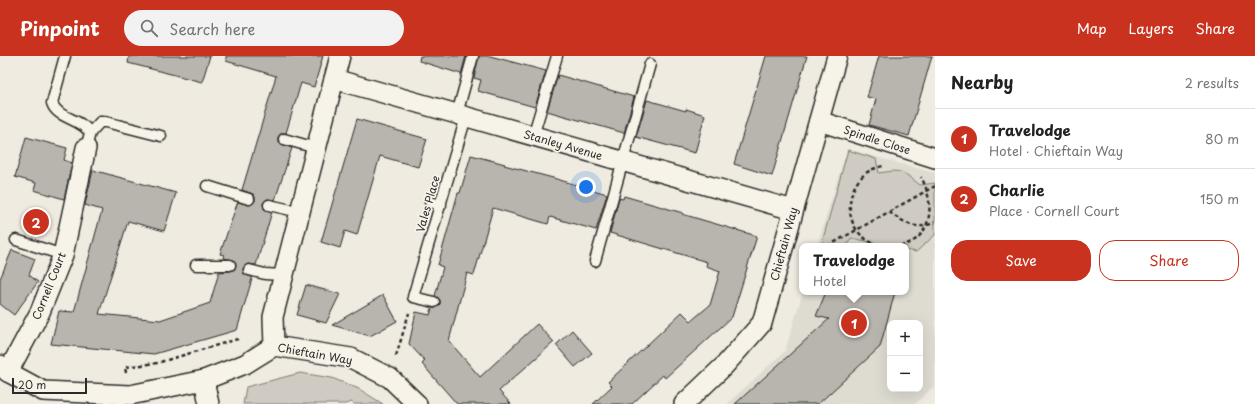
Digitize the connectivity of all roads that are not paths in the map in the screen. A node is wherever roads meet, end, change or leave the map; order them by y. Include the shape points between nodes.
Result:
1 (65, 56) edge
2 (340, 56) edge
3 (473, 56) edge
4 (557, 56) edge
5 (837, 56) edge
6 (650, 64) dead end
7 (334, 80) junction
8 (462, 116) junction
9 (819, 121) junction
10 (161, 136) dead end
11 (533, 136) junction
12 (284, 139) dead end
13 (88, 140) junction
14 (316, 148) junction
15 (935, 158) edge
16 (623, 162) junction
17 (207, 186) dead end
18 (249, 199) dead end
19 (430, 202) dead end
20 (269, 205) dead end
21 (441, 205) junction
22 (793, 210) junction
23 (300, 212) junction
24 (16, 240) dead end
25 (63, 255) junction
26 (595, 261) dead end
27 (196, 265) dead end
28 (230, 265) dead end
29 (249, 270) dead end
30 (283, 275) junction
31 (434, 302) dead end
32 (274, 346) junction
33 (4, 369) edge
34 (204, 380) junction
35 (209, 404) edge
36 (417, 404) edge
37 (684, 404) edge

1 - 13 lane via 52,103 54,109 83,124
2 - 7 street
3 - 8 lane, Vales Place
4 - 11 lane
5 - 9 street, Chieftain Way
6 - 16 lane
7 - 8 street, Stanley Avenue
7 - 14 street
8 - 11 street, Stanley Avenue
8 - 21 lane, Vales Place
9 - 15 street, Spindle Close
9 - 22 street, Chieftain Way
10 - 13 lane via 100,122
11 - 16 street, Stanley Avenue
12 - 14 lane
13 - 25 street, Cornell Court
14 - 23 street
16 - 22 street, Stanley Avenue
16 - 26 lane
17 - 18 lane
19 - 21 lane
20 - 23 lane
21 - 31 lane, Vales Place via 414,297
22 - 37 street, Chieftain Way via 762,323 724,366
23 - 30 street
24 - 25 lane
25 - 33 street, Cornell Court via 40,312
27 - 28 lane
29 - 30 lane
30 - 32 street via 273,317
32 - 34 street, Chieftain Way via 245,364
32 - 36 street, Chieftain Way via 351,358 390,378
33 - 34 street, Chieftain Way via 43,391 130,395
34 - 35 street

